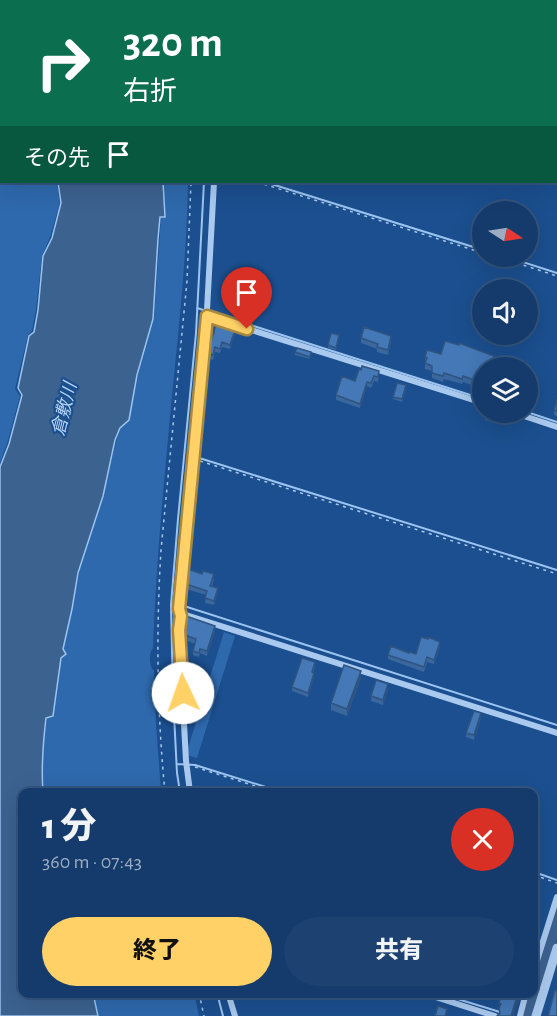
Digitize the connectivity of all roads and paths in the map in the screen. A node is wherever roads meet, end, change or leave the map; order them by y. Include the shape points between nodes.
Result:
1 (191, 183) edge
2 (214, 183) edge
3 (259, 183) edge
4 (472, 250) edge
5 (529, 267) edge
6 (557, 276) edge
7 (207, 313) junction
8 (472, 400) edge
9 (538, 421) edge
10 (557, 427) edge
11 (192, 459) junction
12 (557, 574) edge
13 (180, 609) junction
14 (557, 733) edge
15 (186, 765) junction
16 (165, 788) edge
17 (189, 788) edge
18 (262, 788) edge
19 (538, 876) edge
20 (557, 883) edge
21 (557, 897) edge
22 (557, 948) edge
23 (538, 957) edge
24 (200, 998) edge
25 (230, 998) edge
26 (439, 998) edge
27 (525, 998) edge
28 (204, 1016) edge
29 (235, 1016) edge
30 (495, 1016) edge
31 (520, 1016) edge
32 (536, 1016) edge

1 - 16 path via 187,282 160,550 159,694
2 - 7 street
3 - 4 path
5 - 6 path
7 - 8 street
7 - 11 street
9 - 10 street
11 - 12 path
11 - 13 street
13 - 14 street via 186,615
13 - 15 street
15 - 17 street
15 - 18 path
19 - 20 path
21 - 23 street
22 - 32 street
24 - 28 path
25 - 29 street
26 - 30 street
27 - 31 street

